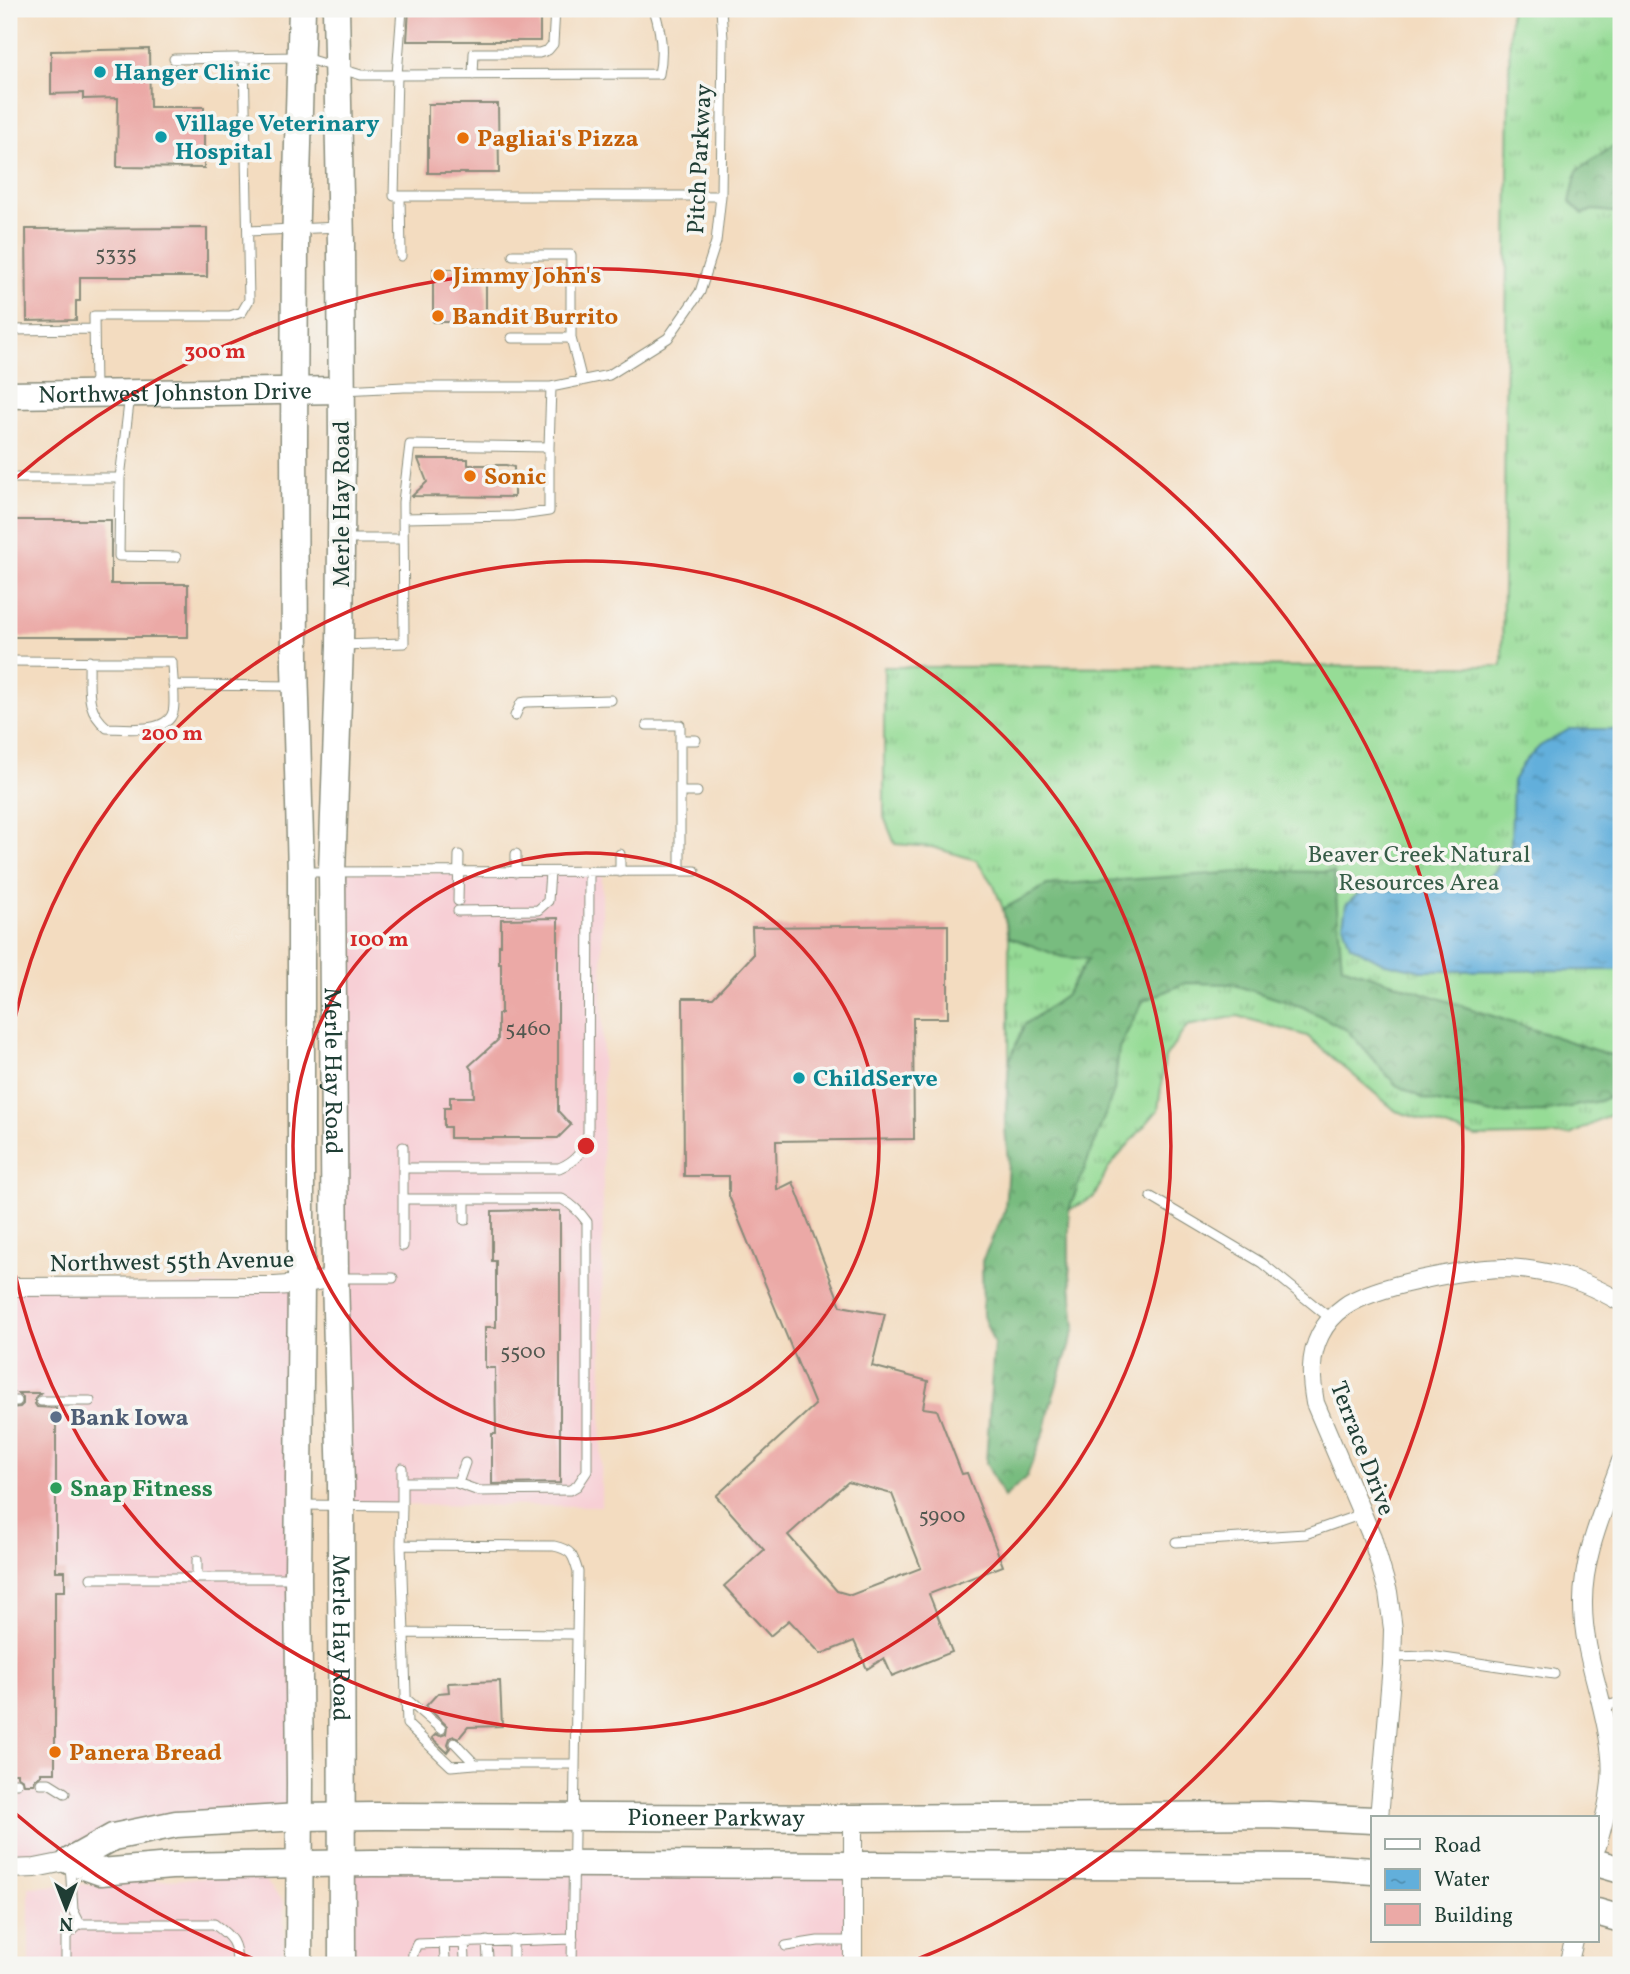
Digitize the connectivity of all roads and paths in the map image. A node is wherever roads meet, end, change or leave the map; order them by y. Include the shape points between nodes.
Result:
1 (302, 9) edge
2 (336, 9) edge
3 (402, 9) edge
4 (555, 9) edge
5 (654, 9) edge
6 (721, 9) edge
7 (301, 57) junction
8 (244, 58) junction
9 (174, 59) dead end
10 (337, 68) junction
11 (397, 75) junction
12 (474, 75) junction
13 (721, 196) junction
14 (400, 197) junction
15 (340, 227) junction
16 (296, 228) junction
17 (248, 231) junction
18 (513, 255) dead end
19 (401, 256) dead end
20 (94, 329) junction
21 (9, 330) edge
22 (512, 338) dead end
23 (572, 338) junction
24 (582, 382) junction
25 (551, 387) junction
26 (341, 390) junction
27 (295, 391) junction
28 (131, 393) junction
29 (95, 394) junction
30 (9, 395) edge
31 (549, 447) junction
32 (9, 478) edge
33 (120, 478) junction
34 (403, 518) junction
35 (341, 539) junction
36 (403, 539) junction
37 (176, 557) dead end
38 (340, 645) junction
39 (9, 661) edge
40 (89, 661) junction
41 (173, 685) junction
42 (296, 686) junction
43 (611, 700) dead end
44 (515, 716) dead end
45 (647, 725) dead end
46 (680, 740) junction
47 (696, 740) dead end
48 (680, 792) junction
49 (696, 792) dead end
50 (620, 854) dead end
51 (459, 855) dead end
52 (516, 855) dead end
53 (680, 871) junction
54 (695, 871) dead end
55 (301, 872) junction
56 (332, 872) junction
57 (458, 872) junction
58 (516, 872) junction
59 (550, 872) junction
60 (589, 872) junction
61 (620, 872) junction
62 (403, 1147) dead end
63 (403, 1168) junction
64 (1151, 1197) dead end
65 (403, 1199) junction
66 (465, 1199) junction
67 (465, 1220) dead end
68 (402, 1246) dead end
69 (335, 1278) junction
70 (393, 1278) dead end
71 (301, 1284) junction
72 (9, 1287) edge
73 (1621, 1302) edge
74 (1331, 1319) junction
75 (41, 1401) dead end
76 (90, 1401) dead end
77 (1621, 1461) edge
78 (465, 1463) dead end
79 (402, 1468) dead end
80 (402, 1482) junction
81 (458, 1483) junction
82 (299, 1505) junction
83 (341, 1505) junction
84 (402, 1506) junction
85 (1362, 1514) junction
86 (1176, 1542) dead end
87 (401, 1545) junction
88 (197, 1560) dead end
89 (91, 1578) dead end
90 (197, 1578) junction
91 (298, 1578) junction
92 (404, 1633) junction
93 (577, 1634) junction
94 (1392, 1657) junction
95 (1554, 1674) dead end
96 (405, 1698) junction
97 (1621, 1702) edge
98 (1602, 1707) junction
99 (440, 1729) dead end
100 (455, 1743) dead end
101 (475, 1764) junction
102 (573, 1764) junction
103 (41, 1783) dead end
104 (65, 1793) dead end
105 (1379, 1816) edge
106 (300, 1817) junction
107 (574, 1817) junction
108 (342, 1818) junction
109 (853, 1818) junction
110 (1371, 1820) edge
111 (1598, 1842) edge
112 (70, 1861) junction
113 (1598, 1863) edge
114 (299, 1864) junction
115 (343, 1864) junction
116 (574, 1864) junction
117 (853, 1865) junction
118 (9, 1869) edge
119 (1621, 1870) edge
120 (1371, 1871) edge
121 (1598, 1912) edge
122 (1621, 1919) edge
123 (80, 1924) junction
124 (573, 1939) junction
125 (513, 1940) junction
126 (487, 1941) junction
127 (853, 1941) junction
128 (464, 1942) junction
129 (1574, 1942) edge
130 (444, 1943) junction
131 (786, 1946) dead end
132 (445, 1959) dead end
133 (465, 1959) dead end
134 (488, 1959) dead end
135 (513, 1959) dead end
136 (66, 1965) edge
137 (237, 1965) edge
138 (299, 1965) edge
139 (342, 1965) edge
140 (412, 1965) edge
141 (572, 1965) edge
142 (853, 1965) edge
143 (1568, 1965) edge

1 - 7 main road, Merle Hay Road
2 - 10 main road, Merle Hay Road
3 - 11 lane
4 - 12 lane via 553,44 548,50 474,53
5 - 12 lane via 662,43 659,74
6 - 13 lane, Pitch Parkway
7 - 8 lane
7 - 10 lane
7 - 16 main road, Merle Hay Road
8 - 9 lane
8 - 17 lane
10 - 11 lane via 361,75
10 - 15 main road, Merle Hay Road
11 - 12 lane
11 - 14 lane via 394,197
13 - 14 lane
13 - 24 lane, Pitch Parkway via 716,242 700,292 668,338 609,375
14 - 19 lane
15 - 16 lane
15 - 26 main road, Merle Hay Road
16 - 17 lane
16 - 27 main road, Merle Hay Road
17 - 20 lane via 249,300 242,312 230,316 94,316
18 - 23 lane via 572,255
20 - 21 lane
20 - 29 lane
22 - 23 lane
23 - 24 lane
24 - 25 lane, Pitch Parkway
25 - 26 lane, Pitch Parkway
25 - 31 lane
26 - 27 main road, Northwest Johnston Drive
26 - 35 main road, Merle Hay Road
27 - 28 main road, Northwest Johnston Drive
27 - 42 main road, Merle Hay Road
28 - 29 main road, Northwest Johnston Drive
28 - 33 lane
29 - 30 main road, Northwest Johnston Drive
31 - 34 lane via 549,511
31 - 34 lane via 410,445
32 - 33 lane
33 - 37 lane via 119,556
34 - 36 lane
35 - 36 lane
35 - 38 main road, Merle Hay Road
36 - 38 lane via 404,643
38 - 56 main road, Merle Hay Road
39 - 40 lane
40 - 41 lane via 172,662
40 - 41 lane via 90,708 107,728 154,728 167,723 173,712
41 - 42 lane
42 - 55 main road, Merle Hay Road
43 - 44 lane via 526,702
45 - 46 lane via 680,725
46 - 47 lane
46 - 48 lane
48 - 49 lane
48 - 53 lane
50 - 61 lane
51 - 57 lane
52 - 58 lane
53 - 54 lane
53 - 61 lane
55 - 56 lane
55 - 71 main road, Merle Hay Road
56 - 57 lane
56 - 69 main road, Merle Hay Road
57 - 58 lane
57 - 59 lane via 458,906 538,910 548,901
58 - 59 lane
59 - 60 lane
60 - 61 lane
60 - 63 lane via 586,1145 570,1164 559,1168
62 - 63 lane
63 - 65 lane
64 - 74 lane via 1262,1263
65 - 66 lane
65 - 68 lane
66 - 67 lane
66 - 81 lane via 562,1199 587,1222 587,1471 569,1490 479,1491
69 - 70 lane
69 - 71 street, Northwest 55th Avenue
69 - 83 main road, Merle Hay Road
71 - 72 street, Northwest 55th Avenue
71 - 82 main road, Merle Hay Road
73 - 74 street, Terrace Drive via 1554,1274 1506,1268 1391,1287 1361,1297
74 - 85 street, Terrace Drive via 1319,1336 1311,1381 1315,1404
75 - 76 lane
77 - 98 street via 1592,1544 1584,1584 1587,1649
78 - 81 lane
79 - 80 lane
80 - 81 lane
80 - 84 lane
82 - 83 lane
82 - 91 main road, Merle Hay Road
83 - 84 lane
83 - 108 main road, Merle Hay Road
84 - 87 lane
85 - 86 lane via 1306,1534
85 - 94 street, Terrace Drive via 1388,1592
87 - 92 lane
87 - 93 lane via 565,1548 578,1572
88 - 90 lane
89 - 90 lane
90 - 91 lane
91 - 106 main road, Merle Hay Road
92 - 93 lane
92 - 96 lane
93 - 102 lane
94 - 95 lane via 1430,1656
94 - 105 street, Terrace Drive
96 - 99 lane
96 - 101 lane via 407,1724 451,1766
97 - 98 lane
98 - 111 street via 1611,1759 1610,1799
100 - 101 lane
101 - 102 lane
102 - 107 lane
103 - 104 lane
106 - 108 main road, Pioneer Parkway
106 - 112 main road, Pioneer Parkway via 176,1824 113,1838
106 - 114 main road, Merle Hay Road
107 - 108 main road, Pioneer Parkway
107 - 109 main road, Pioneer Parkway
107 - 116 lane
108 - 115 main road, Merle Hay Road
109 - 110 main road, Pioneer Parkway via 1268,1815
109 - 117 street
112 - 114 main road, Pioneer Parkway via 102,1872
112 - 118 street, Pioneer Parkway
112 - 123 lane via 73,1910
113 - 119 main road
114 - 115 main road, Pioneer Parkway
114 - 138 main road, Merle Hay Road
115 - 116 main road, Pioneer Parkway
115 - 139 main road, Merle Hay Road
116 - 117 main road, Pioneer Parkway
116 - 124 lane
117 - 120 main road, Pioneer Parkway
117 - 127 street
121 - 122 main road
123 - 136 lane via 66,1936
123 - 137 lane via 214,1924 237,1948
124 - 125 lane
124 - 141 lane
125 - 126 lane
125 - 135 lane
126 - 128 lane
126 - 134 lane
127 - 131 lane
127 - 142 street
128 - 130 lane
128 - 133 lane
129 - 143 street
130 - 132 lane
130 - 140 lane via 417,1944

